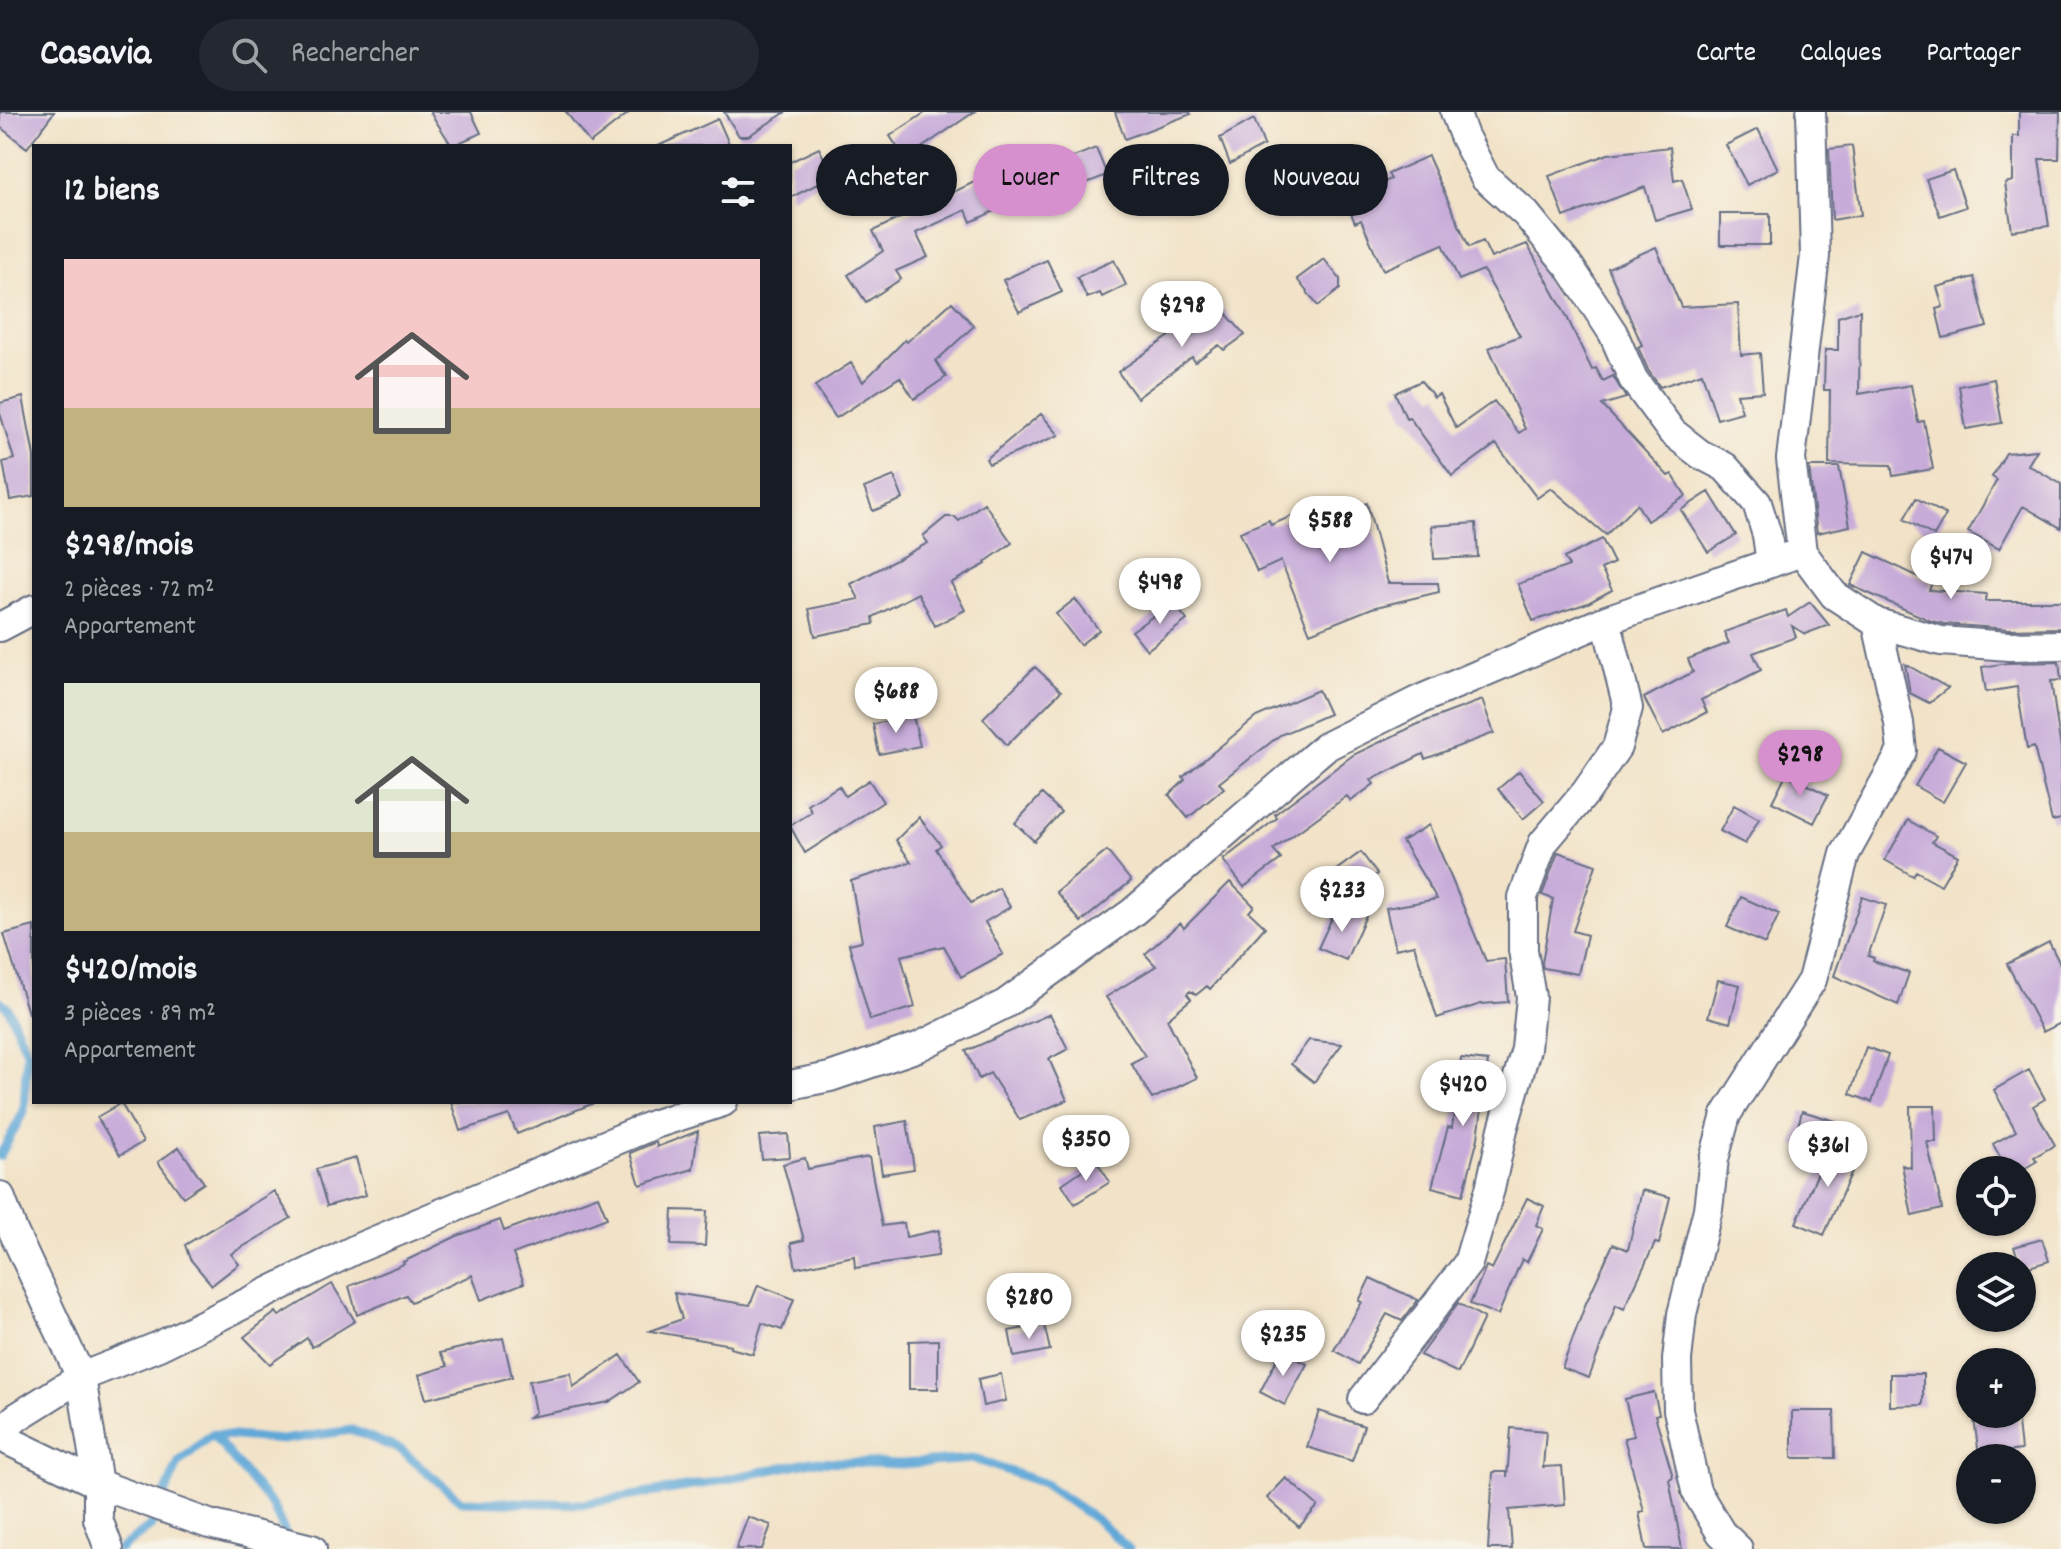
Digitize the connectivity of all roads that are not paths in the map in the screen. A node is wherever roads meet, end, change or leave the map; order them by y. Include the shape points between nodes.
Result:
1 (1455, 112) edge
2 (1811, 112) edge
3 (1802, 552) junction
4 (1771, 563) junction
5 (32, 610) edge
6 (1606, 620) junction
7 (1877, 623) junction
8 (0, 627) edge
9 (2061, 645) edge
10 (792, 1085) edge
11 (717, 1104) edge
12 (0, 1196) edge
13 (81, 1377) junction
14 (1363, 1399) dead end
15 (1, 1431) edge
16 (98, 1484) junction
17 (109, 1549) edge
18 (312, 1549) edge
19 (1738, 1549) edge

1 - 4 street via 1485,177 1526,214 1571,269 1613,333 1633,379 1672,432 1725,467 1757,503
2 - 3 street via 1815,256 1791,459
3 - 4 street
3 - 7 street via 1834,595
4 - 6 street
5 - 8 street
6 - 10 street via 1419,700 1325,747 1133,912 1005,1004 918,1047
6 - 14 street via 1628,708 1617,747 1543,843 1523,897 1523,950 1531,997 1526,1049 1468,1263
7 - 9 street via 1941,641
7 - 19 street via 1902,751 1845,854 1812,980 1726,1115 1682,1314 1678,1410 1696,1491 1721,1533
11 - 13 street via 655,1124 358,1248 159,1346
12 - 13 street
13 - 15 street
13 - 16 street
15 - 16 street via 9,1441
16 - 17 street via 98,1519
16 - 18 street via 209,1524

